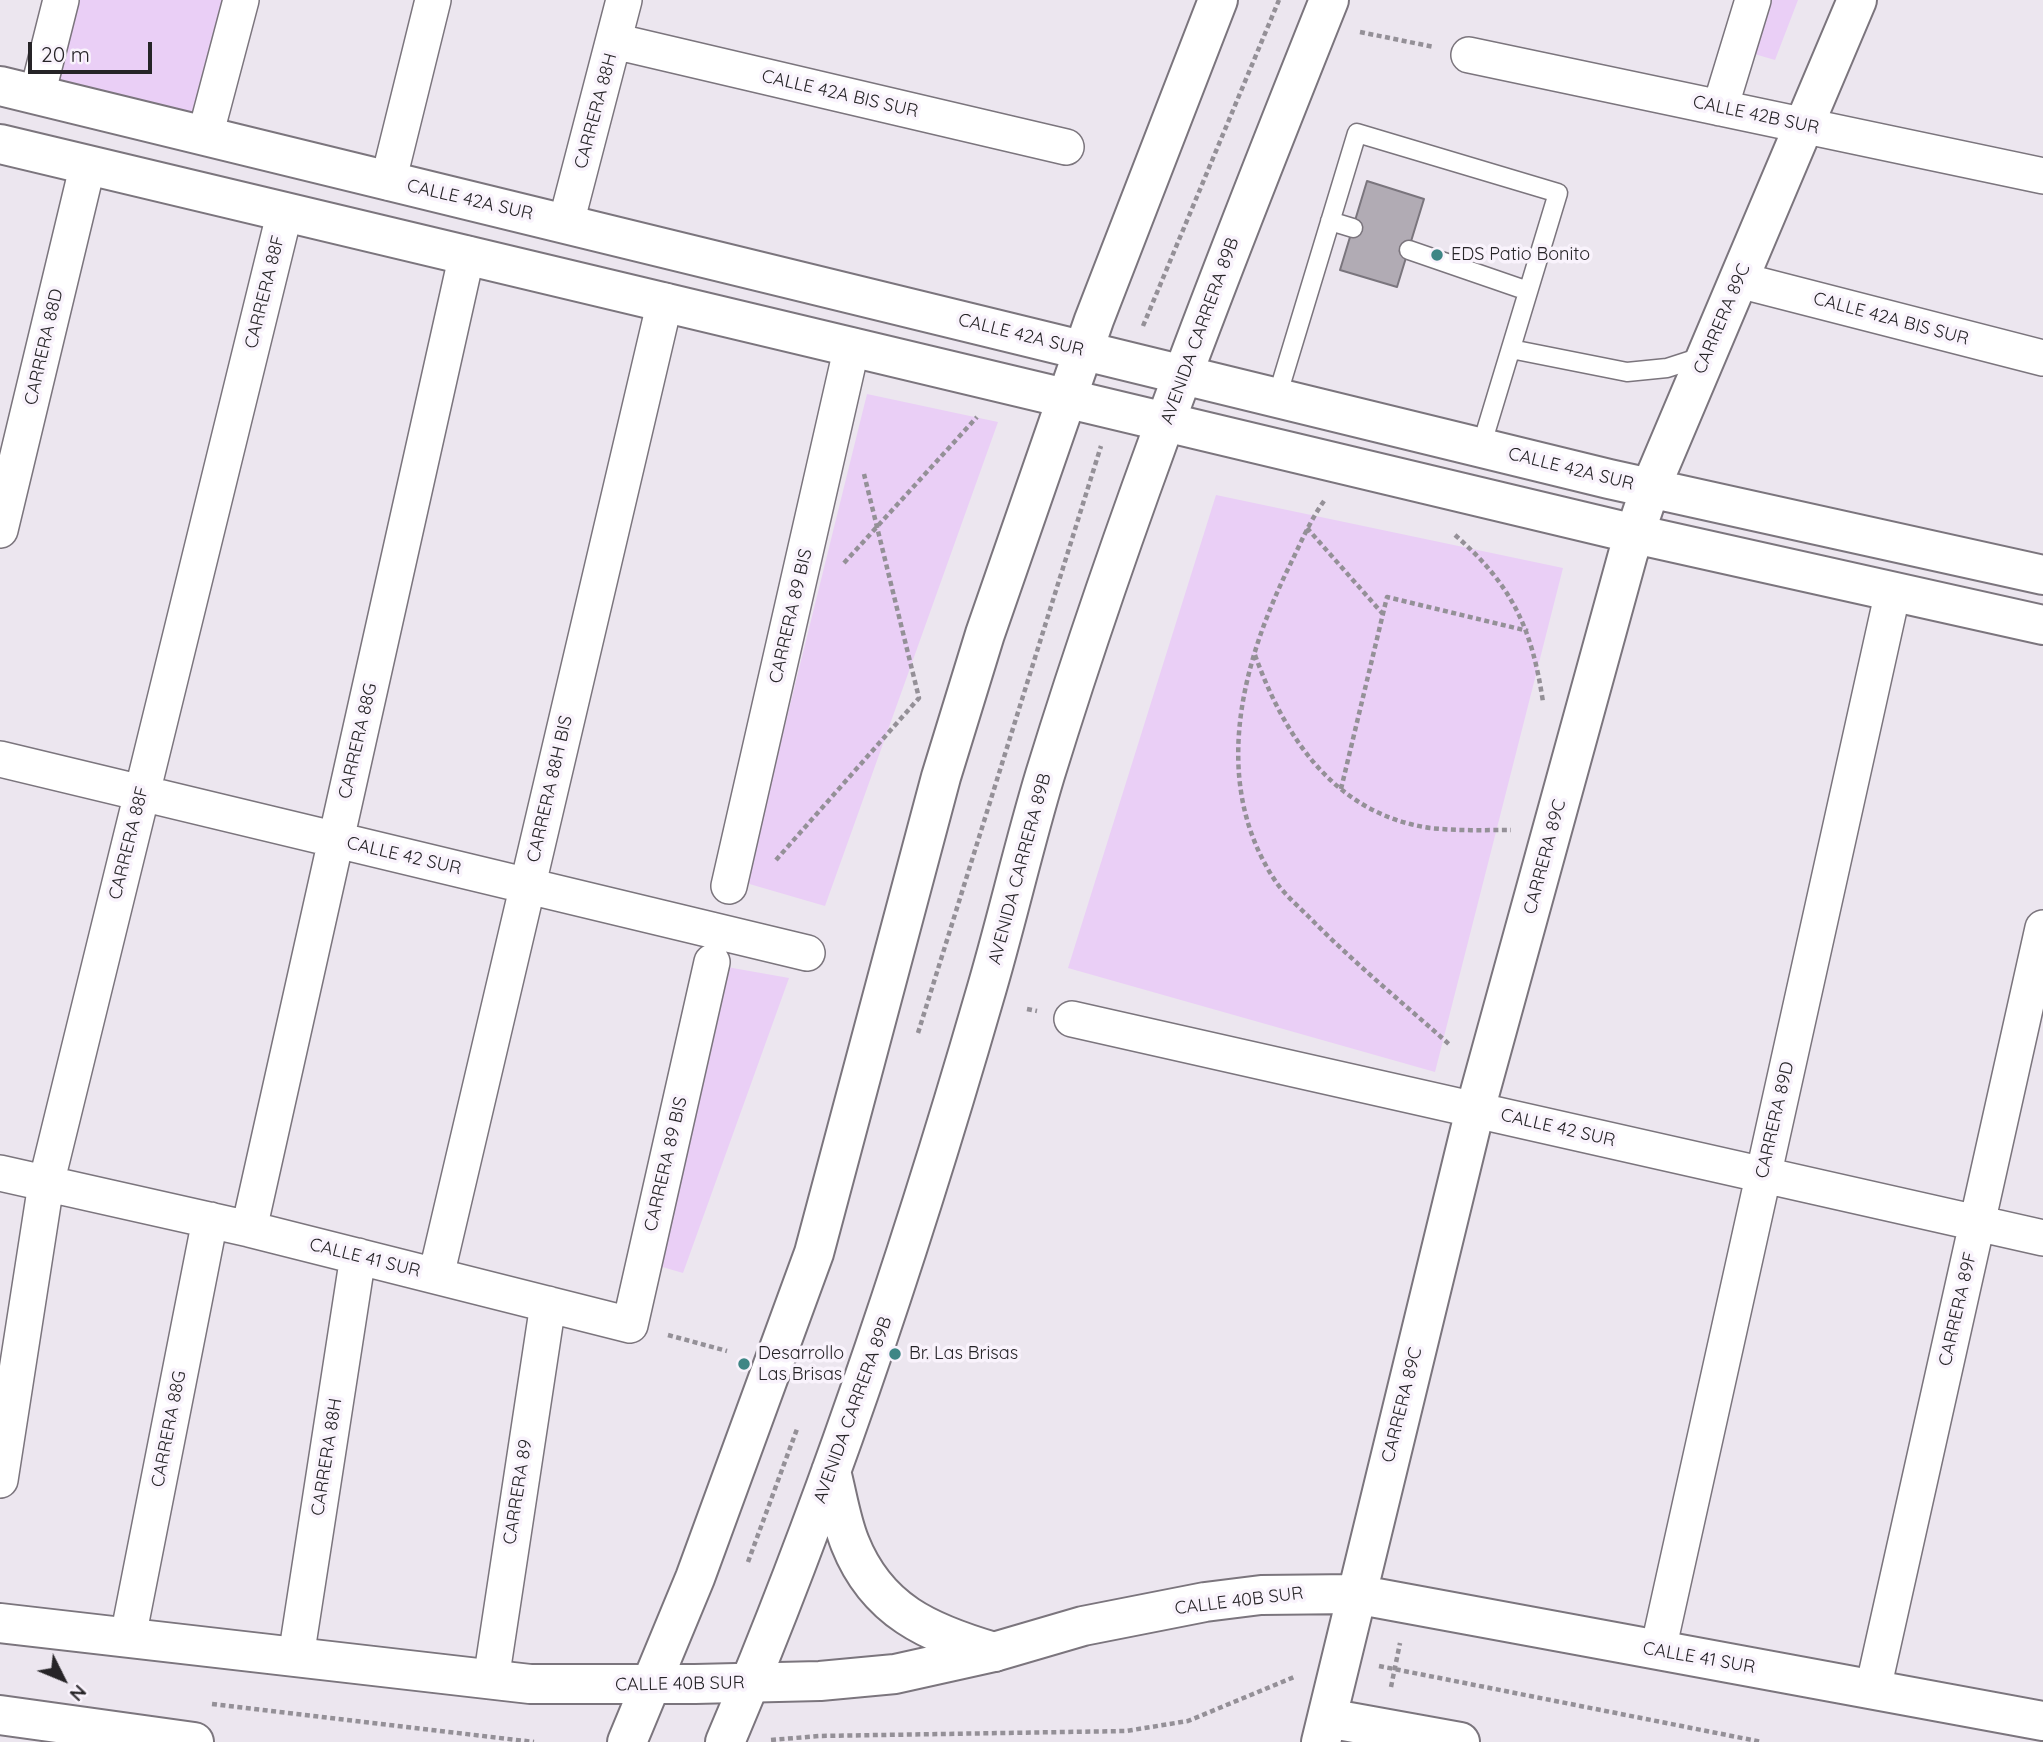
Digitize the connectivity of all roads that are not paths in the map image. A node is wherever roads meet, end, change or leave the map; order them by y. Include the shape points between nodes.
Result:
1 (61, 0) edge
2 (241, 0) edge
3 (433, 0) edge
4 (624, 0) edge
5 (1218, 0) edge
6 (1753, 0) edge
7 (1857, 0) edge
8 (1338, 14) edge
9 (614, 41) junction
10 (1469, 55) road end
11 (0, 86) edge
12 (37, 95) junction
13 (1720, 107) junction
14 (1805, 126) junction
15 (205, 136) junction
16 (0, 144) edge
17 (1066, 146) dead end
18 (88, 164) junction
19 (2043, 176) edge
20 (388, 182) junction
21 (285, 211) junction
22 (1330, 220) junction
23 (566, 223) junction
24 (1353, 228) dead end
25 (1409, 250) dead end
26 (467, 254) junction
27 (1739, 279) junction
28 (1528, 291) junction
29 (665, 301) junction
30 (852, 346) junction
31 (1511, 349) junction
32 (1084, 351) junction
33 (1707, 355) junction
34 (2043, 358) edge
35 (1184, 375) junction
36 (1277, 397) junction
37 (1067, 398) junction
38 (1166, 422) junction
39 (1481, 447) junction
40 (1650, 489) junction
41 (0, 530) edge
42 (1635, 534) junction
43 (2043, 575) edge
44 (1893, 591) junction
45 (2043, 625) edge
46 (0, 759) edge
47 (142, 793) junction
48 (336, 839) junction
49 (527, 885) junction
50 (729, 886) dead end
51 (2043, 928) edge
52 (807, 953) dead end
53 (712, 962) dead end
54 (1072, 1018) dead end
55 (1475, 1110) junction
56 (0, 1173) edge
57 (1763, 1175) junction
58 (46, 1184) junction
59 (210, 1220) junction
60 (1977, 1223) junction
61 (250, 1229) junction
62 (2043, 1238) edge
63 (358, 1256) junction
64 (436, 1276) junction
65 (548, 1304) junction
66 (630, 1325) joint
67 (831, 1471) junction
68 (0, 1480) edge
69 (1355, 1594) junction
70 (0, 1623) edge
71 (128, 1637) junction
72 (1658, 1650) junction
73 (994, 1652) junction
74 (296, 1657) junction
75 (491, 1680) junction
76 (751, 1683) junction
77 (651, 1685) junction
78 (1873, 1689) junction
79 (0, 1715) edge
80 (2043, 1721) edge
81 (1324, 1730) edge
82 (117, 1737) edge
83 (744, 1741) edge
84 (194, 1742) edge
85 (627, 1742) edge
86 (1295, 1742) edge
87 (1460, 1742) edge

1 - 12 street
2 - 15 street
3 - 20 street
4 - 9 street, CARRERA 88H
5 - 32 street
6 - 13 street
7 - 14 street, CARRERA 89C
8 - 35 street, AVENIDA CARRERA 89B via 1230,247
9 - 17 street, CALLE 42A BIS SUR
9 - 23 street, CARRERA 88H
10 - 13 street, CALLE 42B SUR
11 - 12 street, CALLE 42A SUR
12 - 15 street, CALLE 42A SUR
13 - 14 street, CALLE 42B SUR
14 - 19 street, CALLE 42B SUR
14 - 27 street, CARRERA 89C
15 - 20 street, CALLE 42A SUR
16 - 18 street
18 - 21 street
18 - 41 street, CARRERA 88D
20 - 23 street, CALLE 42A SUR
21 - 26 street
21 - 47 street, CARRERA 88F
22 - 24 lane
22 - 28 lane via 1357,133 1558,193
22 - 36 lane
23 - 32 street, CALLE 42A SUR
25 - 28 lane
26 - 29 street
26 - 48 street, CARRERA 88G
27 - 33 street, CARRERA 89C
27 - 34 street, CALLE 42A BIS SUR
28 - 31 lane
29 - 30 street
29 - 49 street, CARRERA 88H BIS
30 - 37 street
30 - 50 street, CARRERA 89 BIS
31 - 33 lane via 1627,372 1668,368
31 - 39 lane
32 - 35 street, CALLE 42A SUR
32 - 37 street
33 - 40 street, CARRERA 89C
35 - 36 street, CALLE 42A SUR
35 - 38 street, AVENIDA CARRERA 89B
36 - 39 street, CALLE 42A SUR
37 - 38 street
37 - 77 street via 941,777 814,1253
38 - 42 street
38 - 67 street, AVENIDA CARRERA 89B via 1044,778 984,998 885,1322
39 - 40 street, CALLE 42A SUR
40 - 42 street, CARRERA 89C
40 - 43 street, CALLE 42A SUR
42 - 44 street
42 - 55 street, CARRERA 89C
44 - 45 street
44 - 57 street, CARRERA 89D
46 - 47 street, CALLE 42 SUR
47 - 48 street, CALLE 42 SUR
47 - 58 street, CARRERA 88F
48 - 49 street, CALLE 42 SUR
48 - 61 street, CARRERA 88G
49 - 52 street, CALLE 42 SUR
49 - 64 street, CARRERA 88H BIS
51 - 60 street, CARRERA 89F
53 - 66 street, CARRERA 89 BIS
54 - 55 street, CALLE 42 SUR
55 - 57 street, CALLE 42 SUR
55 - 69 street, CARRERA 89C
56 - 58 street, CALLE 41 SUR
57 - 60 street, CALLE 42 SUR
57 - 72 street, CARRERA 89D
58 - 59 street, CALLE 41 SUR
58 - 68 street, CARRERA 88F
59 - 61 street, CALLE 41 SUR
59 - 71 street, CARRERA 88G
60 - 62 street, CALLE 42 SUR
60 - 78 street, CARRERA 89F
61 - 63 street, CALLE 41 SUR
63 - 64 street, CALLE 41 SUR
63 - 74 street, CARRERA 88H
64 - 65 street, CALLE 41 SUR
65 - 66 street, CALLE 41 SUR
65 - 75 street, CARRERA 89
67 - 73 street via 849,1542 864,1572 889,1601 917,1625
67 - 76 street, AVENIDA CARRERA 89B
69 - 72 street, CALLE 41 SUR
69 - 73 street, CALLE 40B SUR via 1205,1602 1083,1626
69 - 81 street, CARRERA 89C
70 - 71 street, CALLE 40B SUR
71 - 74 street, CALLE 40B SUR
72 - 78 street, CALLE 41 SUR
73 - 76 street, CALLE 40B SUR via 895,1674
74 - 75 street, CALLE 40B SUR
75 - 77 street, CALLE 40B SUR via 530,1685
76 - 77 street, CALLE 40B SUR
76 - 83 street, AVENIDA CARRERA 89B
77 - 85 street
78 - 80 street, CALLE 41 SUR
79 - 82 street
81 - 86 street
81 - 87 street
82 - 84 street

